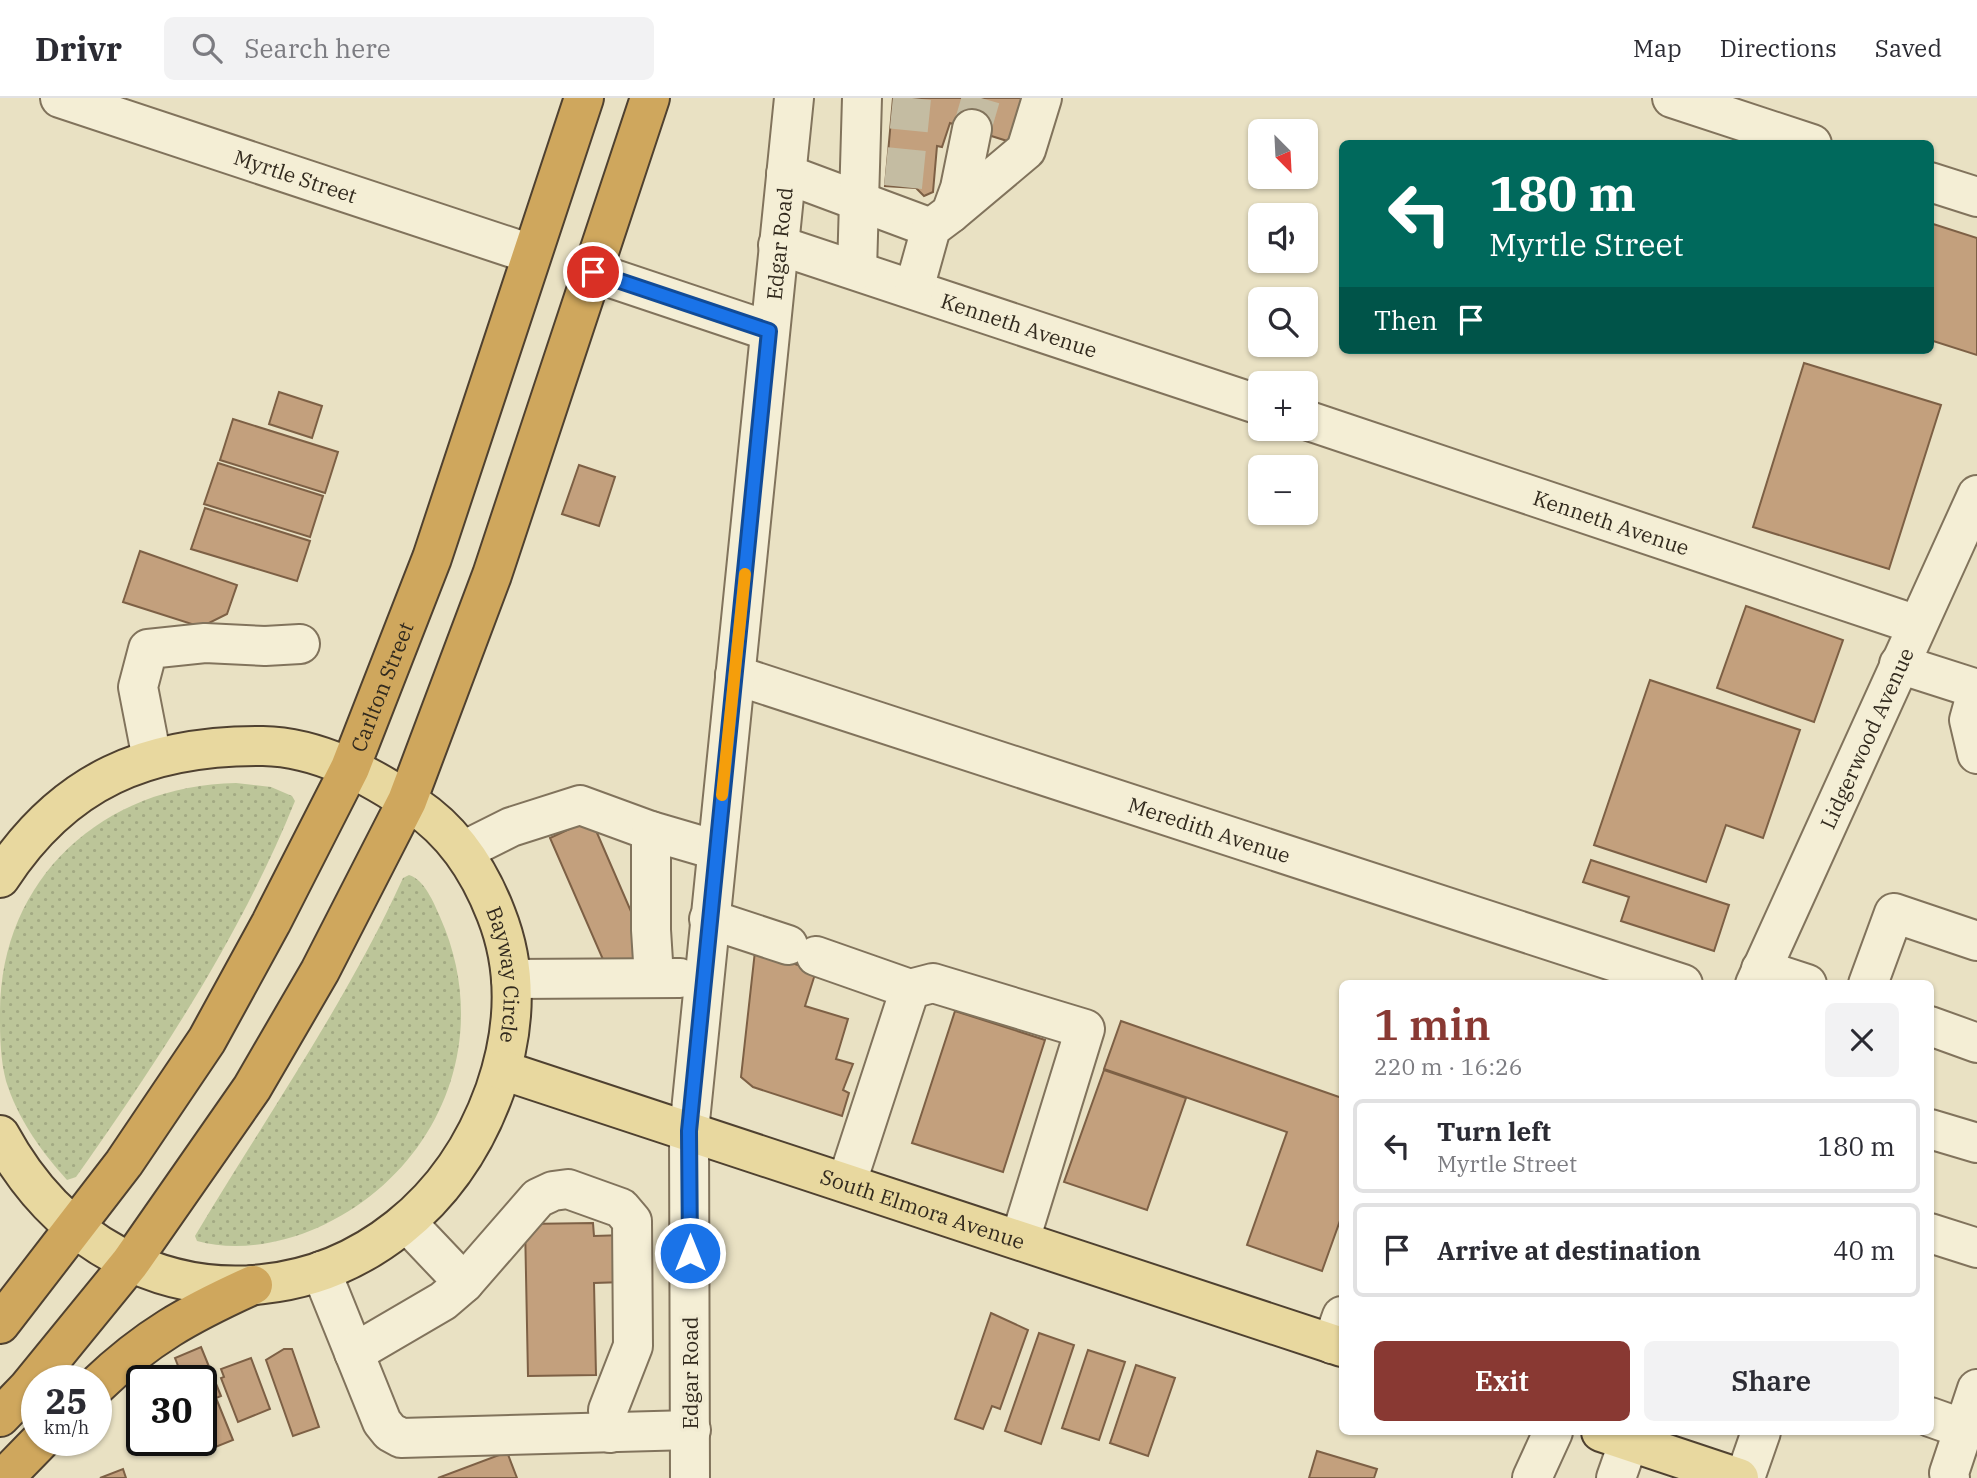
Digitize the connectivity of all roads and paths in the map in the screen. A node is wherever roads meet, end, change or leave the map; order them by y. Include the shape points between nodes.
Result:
1 (60, 98) edge
2 (584, 98) edge
3 (650, 98) edge
4 (794, 98) edge
5 (862, 98) edge
6 (1042, 98) edge
7 (1672, 98) edge
8 (972, 129) tunnel mouth
9 (1800, 140) edge
10 (786, 174) junction
11 (1934, 183) edge
12 (1977, 197) edge
13 (858, 202) junction
14 (922, 211) junction
15 (778, 245) junction
16 (531, 254) junction
17 (856, 270) junction
18 (593, 272) junction
19 (914, 289) junction
20 (769, 331) junction
21 (1248, 401) edge
22 (1318, 424) edge
23 (1977, 495) edge
24 (1917, 625) junction
25 (300, 644) dead end
26 (1899, 664) junction
27 (734, 675) junction
28 (1977, 690) edge
29 (1977, 754) edge
30 (152, 759) junction
31 (350, 768) junction
32 (407, 801) junction
33 (37, 827) junction
34 (651, 831) junction
35 (0, 838) edge
36 (716, 850) junction
37 (463, 851) junction
38 (0, 878) edge
39 (709, 919) junction
40 (1977, 941) edge
41 (1758, 976) edge
42 (654, 977) junction
43 (511, 979) junction
44 (703, 979) junction
45 (1671, 980) edge
46 (1782, 980) edge
47 (1869, 980) edge
48 (910, 989) junction
49 (1934, 1027) edge
50 (1977, 1043) edge
51 (502, 1070) junction
52 (1934, 1130) edge
53 (689, 1131) junction
54 (0, 1135) edge
55 (1977, 1143) edge
56 (847, 1182) junction
57 (407, 1223) junction
58 (74, 1228) junction
59 (1934, 1234) edge
60 (1020, 1240) junction
61 (1977, 1248) edge
62 (130, 1263) junction
63 (321, 1271) junction
64 (464, 1283) junction
65 (253, 1285) junction
66 (0, 1324) edge
67 (1339, 1335) edge
68 (354, 1353) junction
69 (112, 1372) edge
70 (1977, 1389) edge
71 (0, 1418) edge
72 (1947, 1423) edge
73 (691, 1430) junction
74 (610, 1433) junction
75 (1552, 1435) edge
76 (1760, 1435) edge
77 (1615, 1436) edge
78 (25, 1456) edge
79 (1947, 1476) edge
80 (4, 1478) edge
81 (690, 1478) edge
82 (1532, 1478) edge
83 (1616, 1478) edge
84 (1739, 1478) edge
85 (1745, 1478) edge

1 - 16 street, Myrtle Street
2 - 16 highway, Carlton Street
3 - 18 highway
4 - 10 street, Edgar Road
5 - 13 street
6 - 14 street via 1026,150
7 - 9 street
8 - 14 street via 960,188
10 - 13 street
10 - 15 street, Edgar Road
11 - 12 street
13 - 14 street
13 - 17 street
14 - 19 street
15 - 17 street, Kenneth Avenue
15 - 20 street, Edgar Road
16 - 31 highway, Carlton Street via 432,558
17 - 19 street, Kenneth Avenue
18 - 20 street
18 - 32 highway via 492,575
19 - 21 street, Kenneth Avenue
20 - 27 street, Edgar Road
22 - 24 street, Kenneth Avenue
23 - 24 street, Lidgerwood Avenue
24 - 26 street, Lidgerwood Avenue
25 - 30 street via 205,643 148,649 138,687
26 - 28 street
26 - 41 street, Lidgerwood Avenue
27 - 36 street, Edgar Road
27 - 45 street, Meredith Avenue
28 - 29 street via 1969,720
30 - 31 main road, Bayway Circle via 268,746 305,752
30 - 33 main road, Bayway Circle via 84,789
31 - 32 main road, Bayway Circle
31 - 58 highway, Carlton Street via 207,1040
32 - 37 main road, Bayway Circle via 447,831
32 - 62 highway via 320,971 253,1088
33 - 35 main road
33 - 38 main road, Bayway Circle
34 - 36 street
34 - 37 street via 580,805 511,827
34 - 42 street
36 - 39 street, Edgar Road
37 - 43 main road, Bayway Circle via 503,932
39 - 44 street, Edgar Road
39 - 48 street
40 - 47 street via 1894,913
41 - 46 street
42 - 43 street
42 - 44 street
43 - 51 main road, Bayway Circle via 512,1021
44 - 53 street, Edgar Road
48 - 56 street
48 - 60 street via 933,983 1085,1029
49 - 50 street
51 - 53 main road, South Elmora Avenue
51 - 57 main road, Bayway Circle via 483,1119 458,1164
52 - 55 street
53 - 56 main road, South Elmora Avenue
53 - 73 street, Edgar Road
54 - 58 main road, Bayway Circle via 22,1170
56 - 60 main road, South Elmora Avenue
57 - 63 main road, Bayway Circle via 368,1250
57 - 64 street
58 - 62 main road, Bayway Circle
58 - 66 highway, Carlton Street
59 - 61 street
60 - 67 main road, South Elmora Avenue
62 - 65 main road, Bayway Circle via 194,1282
62 - 71 highway
63 - 65 main road, Bayway Circle
63 - 68 street
64 - 68 street via 443,1301
64 - 74 street via 538,1198 568,1189 621,1208 632,1221 634,1346 608,1410
65 - 69 highway via 155,1335
68 - 74 street via 382,1422 401,1438
70 - 72 street
72 - 79 street
73 - 74 street
73 - 81 street, Edgar Road
75 - 82 street
76 - 85 street
77 - 83 street
77 - 84 main road
78 - 80 highway

